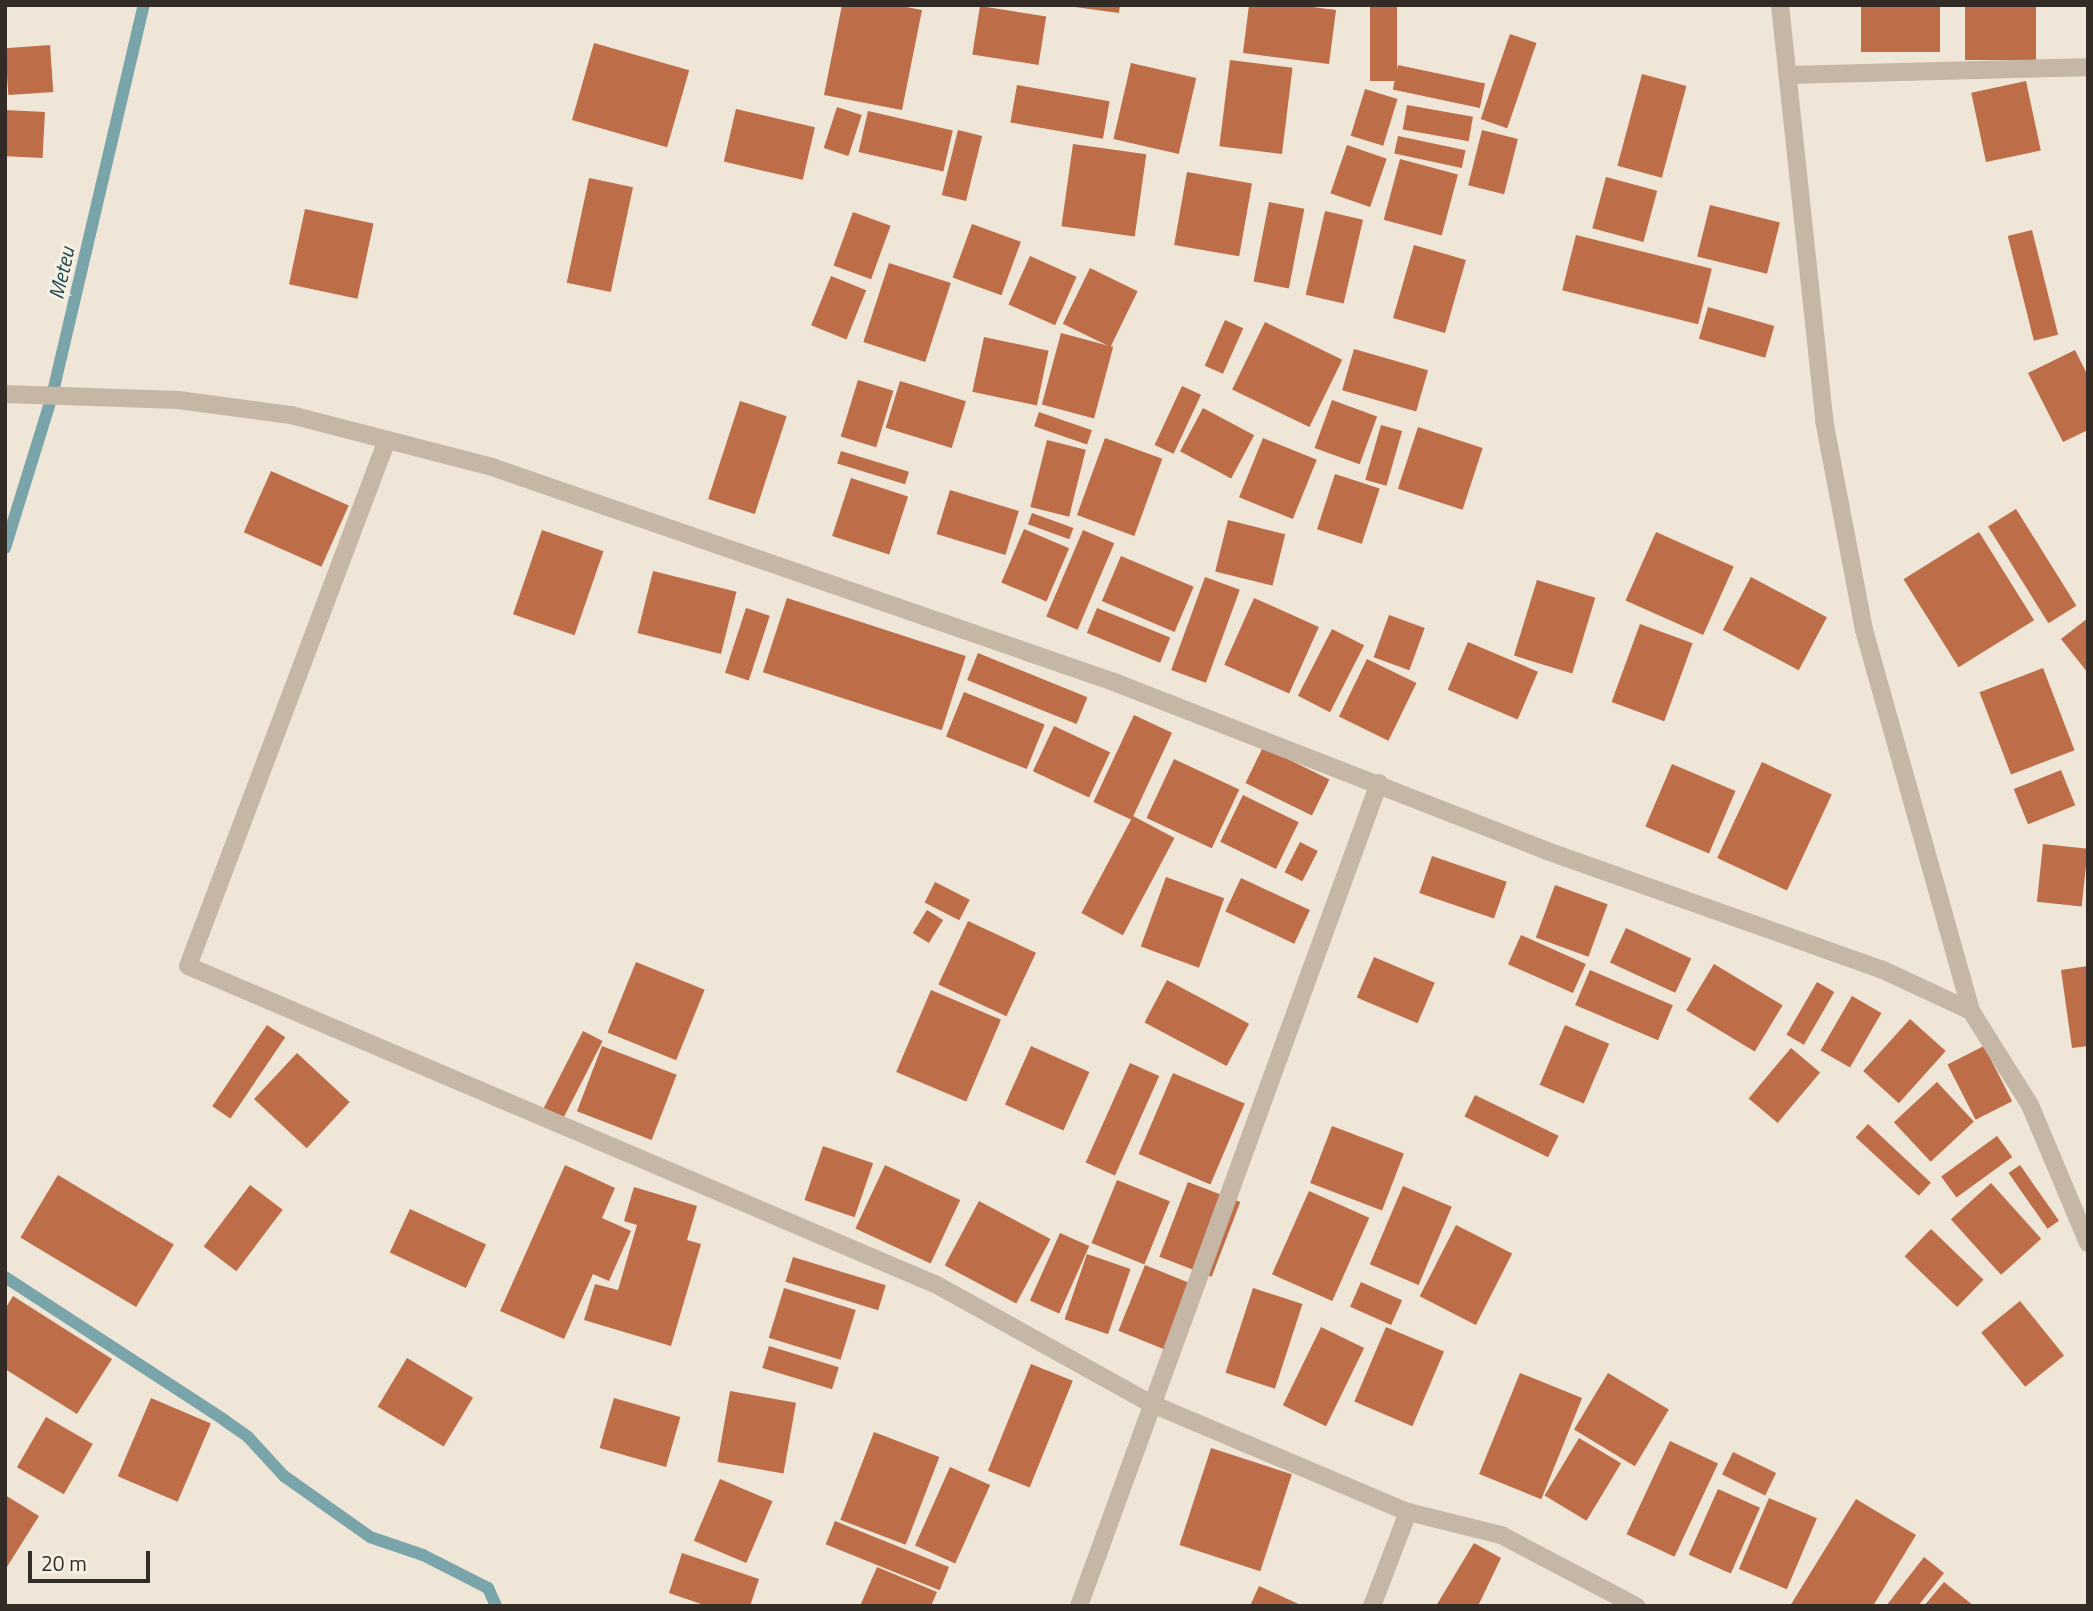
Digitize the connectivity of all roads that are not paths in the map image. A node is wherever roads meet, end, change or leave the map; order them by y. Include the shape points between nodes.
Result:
1 (1780, 5) edge
2 (2088, 67) edge
3 (1788, 75) junction
4 (5, 394) edge
5 (387, 440) junction
6 (1379, 783) junction
7 (1971, 1011) junction
8 (2088, 1242) edge
9 (1152, 1404) junction
10 (1408, 1512) junction
11 (1079, 1606) edge
12 (1372, 1606) edge
13 (1636, 1606) edge

1 - 3 street
2 - 3 street
3 - 7 street via 1824,420 1864,630
4 - 5 street via 178,400 291,415
5 - 6 street via 492,467 1088,673
5 - 9 street via 188,965 937,1285
6 - 7 street via 1547,851 1881,969
6 - 9 street
7 - 8 street via 2030,1105
9 - 10 street
9 - 11 street
10 - 12 street
10 - 13 street via 1501,1535

